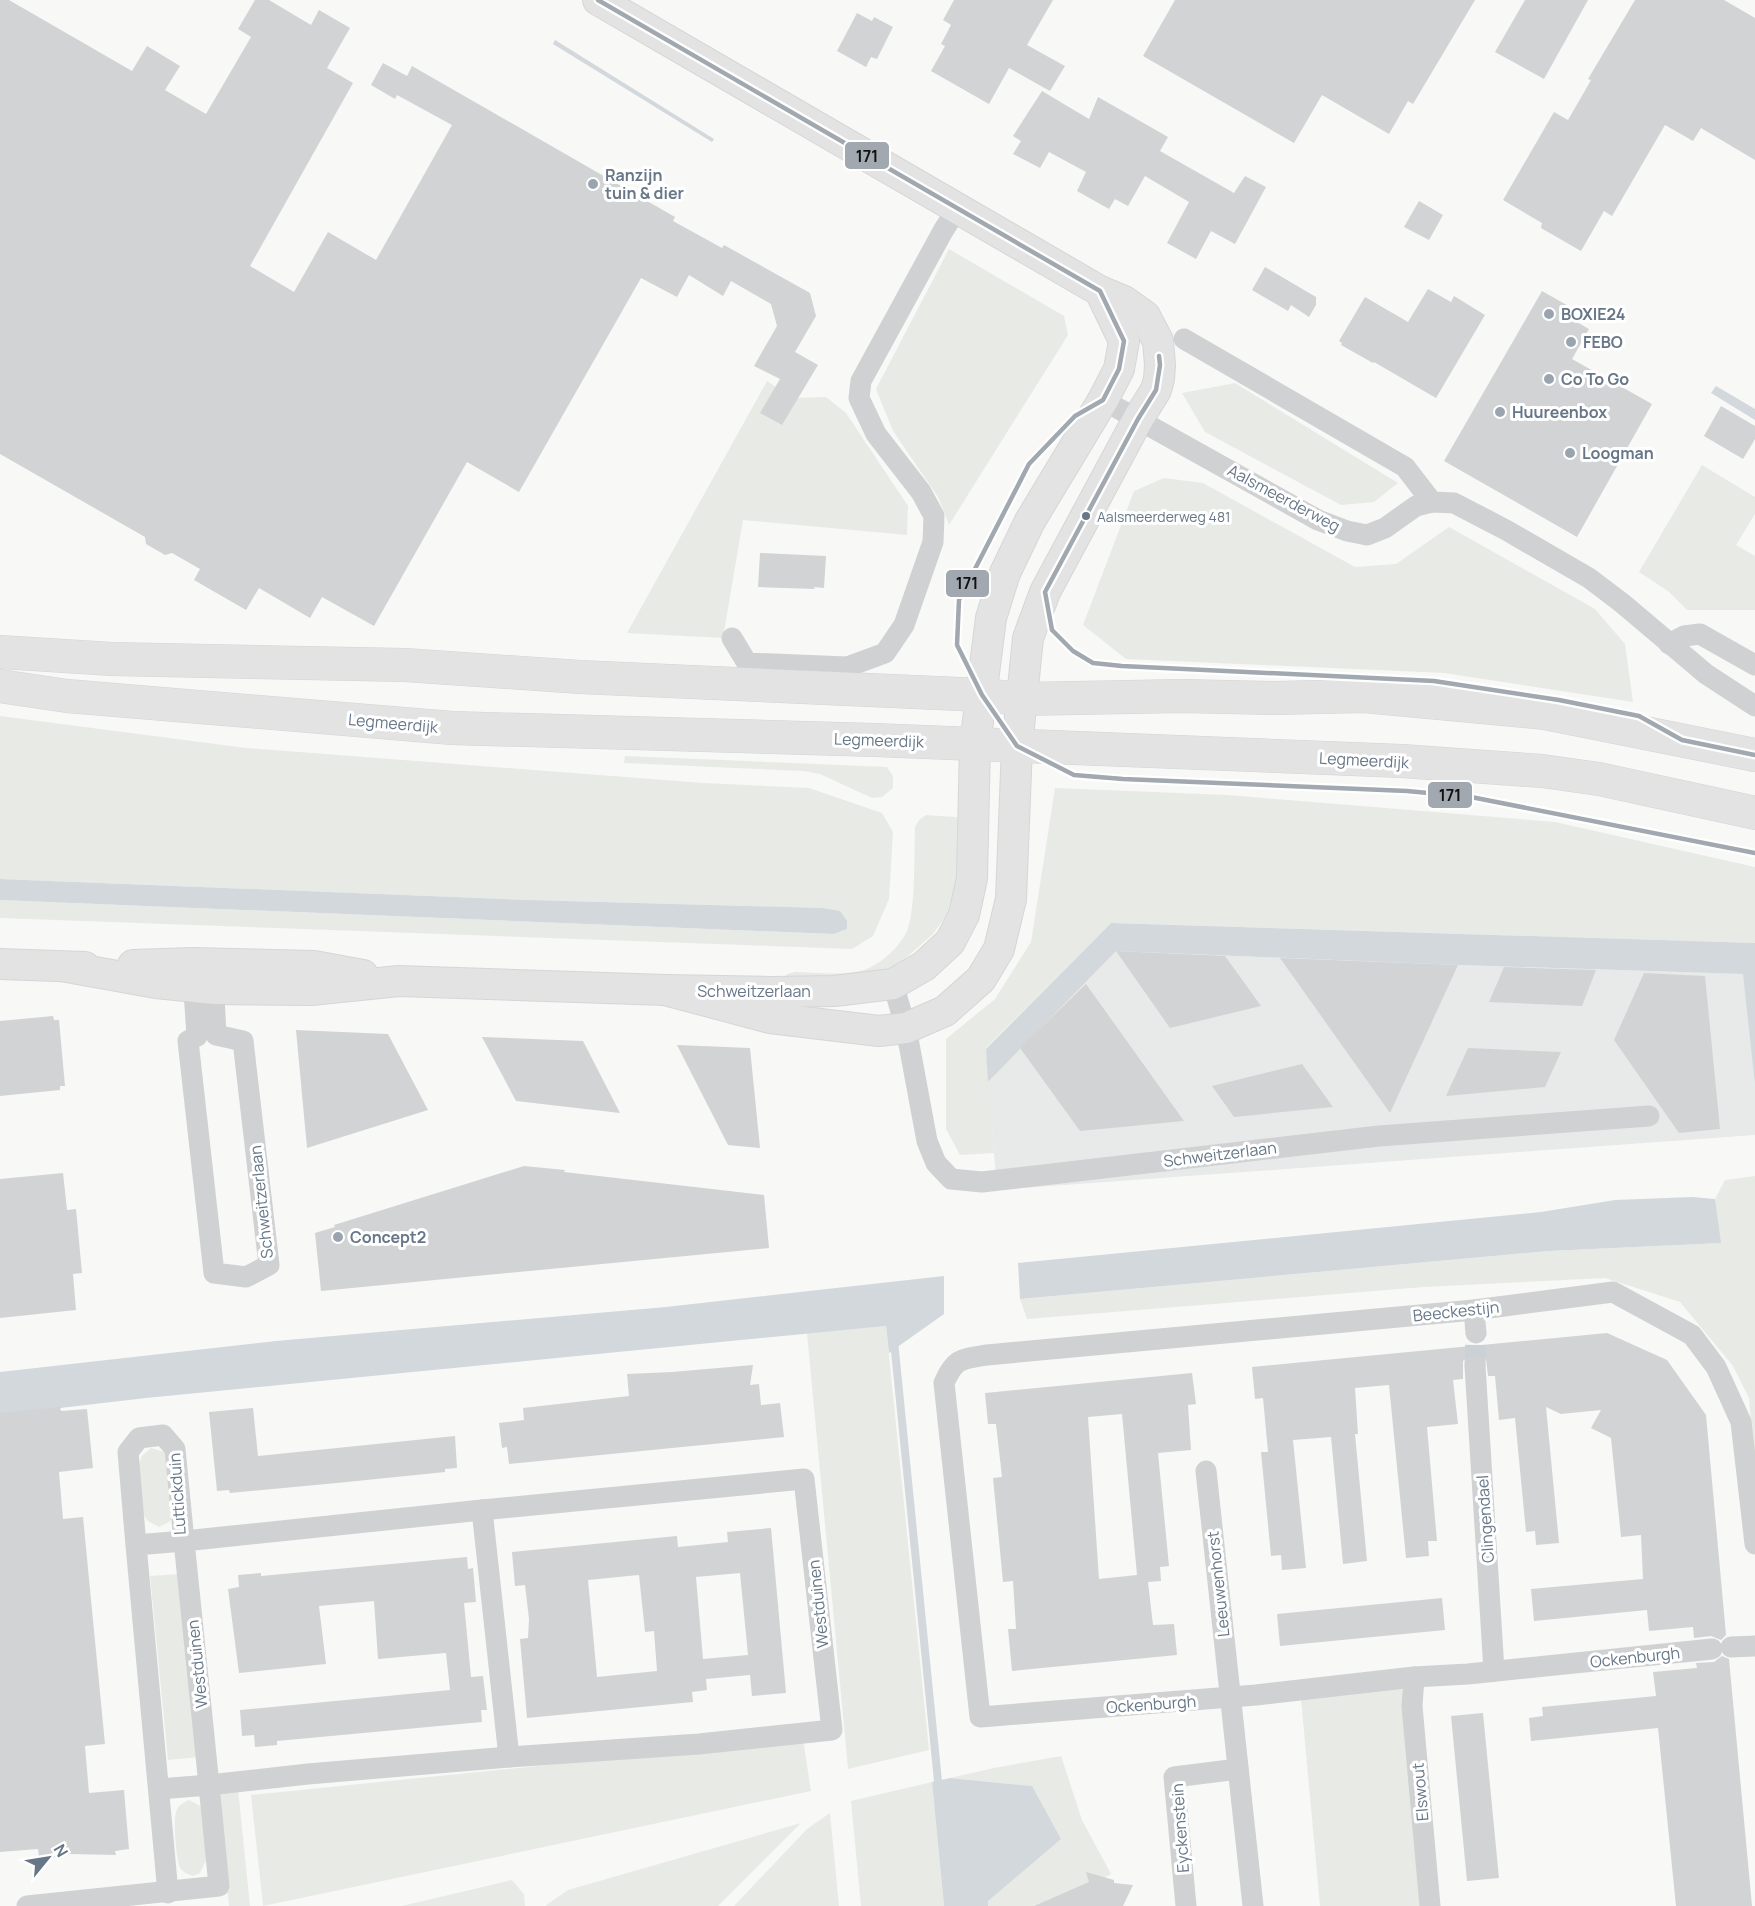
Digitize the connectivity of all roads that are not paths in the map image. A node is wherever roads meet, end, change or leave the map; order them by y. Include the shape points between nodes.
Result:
1 (598, 0) edge
2 (957, 209) junction
3 (1100, 291) junction
4 (1184, 339) dead end
5 (1103, 400) junction
6 (1138, 419) junction
7 (1432, 502) junction
8 (732, 638) dead end
9 (1669, 644) junction
10 (0, 652) edge
11 (1755, 665) edge
12 (0, 686) edge
13 (982, 695) junction
14 (1022, 699) junction
15 (1755, 706) edge
16 (975, 744) junction
17 (1017, 746) junction
18 (1755, 755) edge
19 (1755, 813) edge
20 (0, 964) edge
21 (203, 975) junction
22 (893, 984) junction
23 (665, 990) junction
24 (906, 1028) junction
25 (1649, 1116) dead end
26 (1474, 1310) junction
27 (1476, 1333) tunnel mouth
28 (987, 1354) joint
29 (1475, 1366) tunnel mouth
30 (1206, 1471) dead end
31 (482, 1510) junction
32 (184, 1541) junction
33 (1755, 1544) edge
34 (136, 1545) junction
35 (1755, 1646) edge
36 (1494, 1671) junction
37 (1414, 1677) junction
38 (1229, 1698) junction
39 (509, 1757) junction
40 (1238, 1769) junction
41 (209, 1785) junction
42 (159, 1789) junction
43 (168, 1893) junction
44 (213, 1893) edge
45 (27, 1906) edge
46 (1186, 1906) edge
47 (1252, 1906) edge
48 (1430, 1906) edge

1 - 2 street
2 - 3 street
2 - 8 street via 861,381 859,398 876,434 921,492 934,516 933,542 904,626 885,653 847,666 747,663
3 - 5 street via 1124,341 1119,369
3 - 6 street via 1124,301 1144,316 1158,341 1159,379
4 - 7 street via 1405,467
5 - 6 street, Aalsmeerderweg
5 - 13 street via 1030,521 1005,573 991,618
6 - 7 street, Aalsmeerderweg via 1318,520 1347,531 1367,535 1385,528 1416,506
6 - 14 street via 1045,592 1029,639
7 - 9 street via 1454,503 1589,578
9 - 11 street via 1684,636 1700,634
9 - 15 street
10 - 13 main road via 405,665
12 - 16 main road, Legmeerdijk via 67,696 452,728
13 - 14 main road
13 - 16 street, Schweitzerlaan
14 - 17 street, Schweitzerlaan
14 - 18 main road via 1364,696 1545,713
16 - 17 main road, Legmeerdijk
16 - 22 street, Schweitzerlaan via 972,878 964,915 950,942 924,966
17 - 19 main road, Legmeerdijk via 1402,761 1542,771 1599,779
17 - 24 street, Schweitzerlaan via 1011,899 999,949 981,980 945,1011
20 - 21 street, Schweitzerlaan via 67,967 156,983
21 - 21 street, Schweitzerlaan via 197,1036 188,1041 214,1273 246,1277 269,1265 243,1041 216,1035
21 - 23 street, Schweitzerlaan via 311,990 399,981
22 - 23 street, Schweitzerlaan via 834,991
22 - 24 street
23 - 24 street, Schweitzerlaan via 770,1018 879,1031
24 - 25 street, Schweitzerlaan via 927,1141 936,1163 951,1179 982,1182 1379,1136
26 - 27 street
26 - 28 street, Beeckestijn
26 - 33 street, Beeckestijn via 1613,1292 1692,1335 1716,1367 1740,1422
28 - 38 street, Ockenburgh via 964,1358 951,1366 944,1383 980,1717
29 - 36 street, Clingendael
30 - 38 street, Leeuwenhorst
31 - 32 street, Westduinen
31 - 39 street
31 - 39 street, Westduinen via 804,1479 832,1730
32 - 34 street, Luttickduin
32 - 34 street, Luttickduin via 175,1449 163,1435 139,1438 128,1452
32 - 41 street, Westduinen
34 - 42 street, Luttickduin
35 - 36 street, Ockenburgh
36 - 37 street, Ockenburgh
37 - 38 street, Ockenburgh
37 - 48 street, Elswout via 1412,1706
38 - 40 street
39 - 41 street, Westduinen
40 - 46 street, Eyckenstein via 1174,1777
40 - 47 street
41 - 42 street
41 - 44 street
42 - 43 street, Luttickduin
43 - 44 street
43 - 45 street

